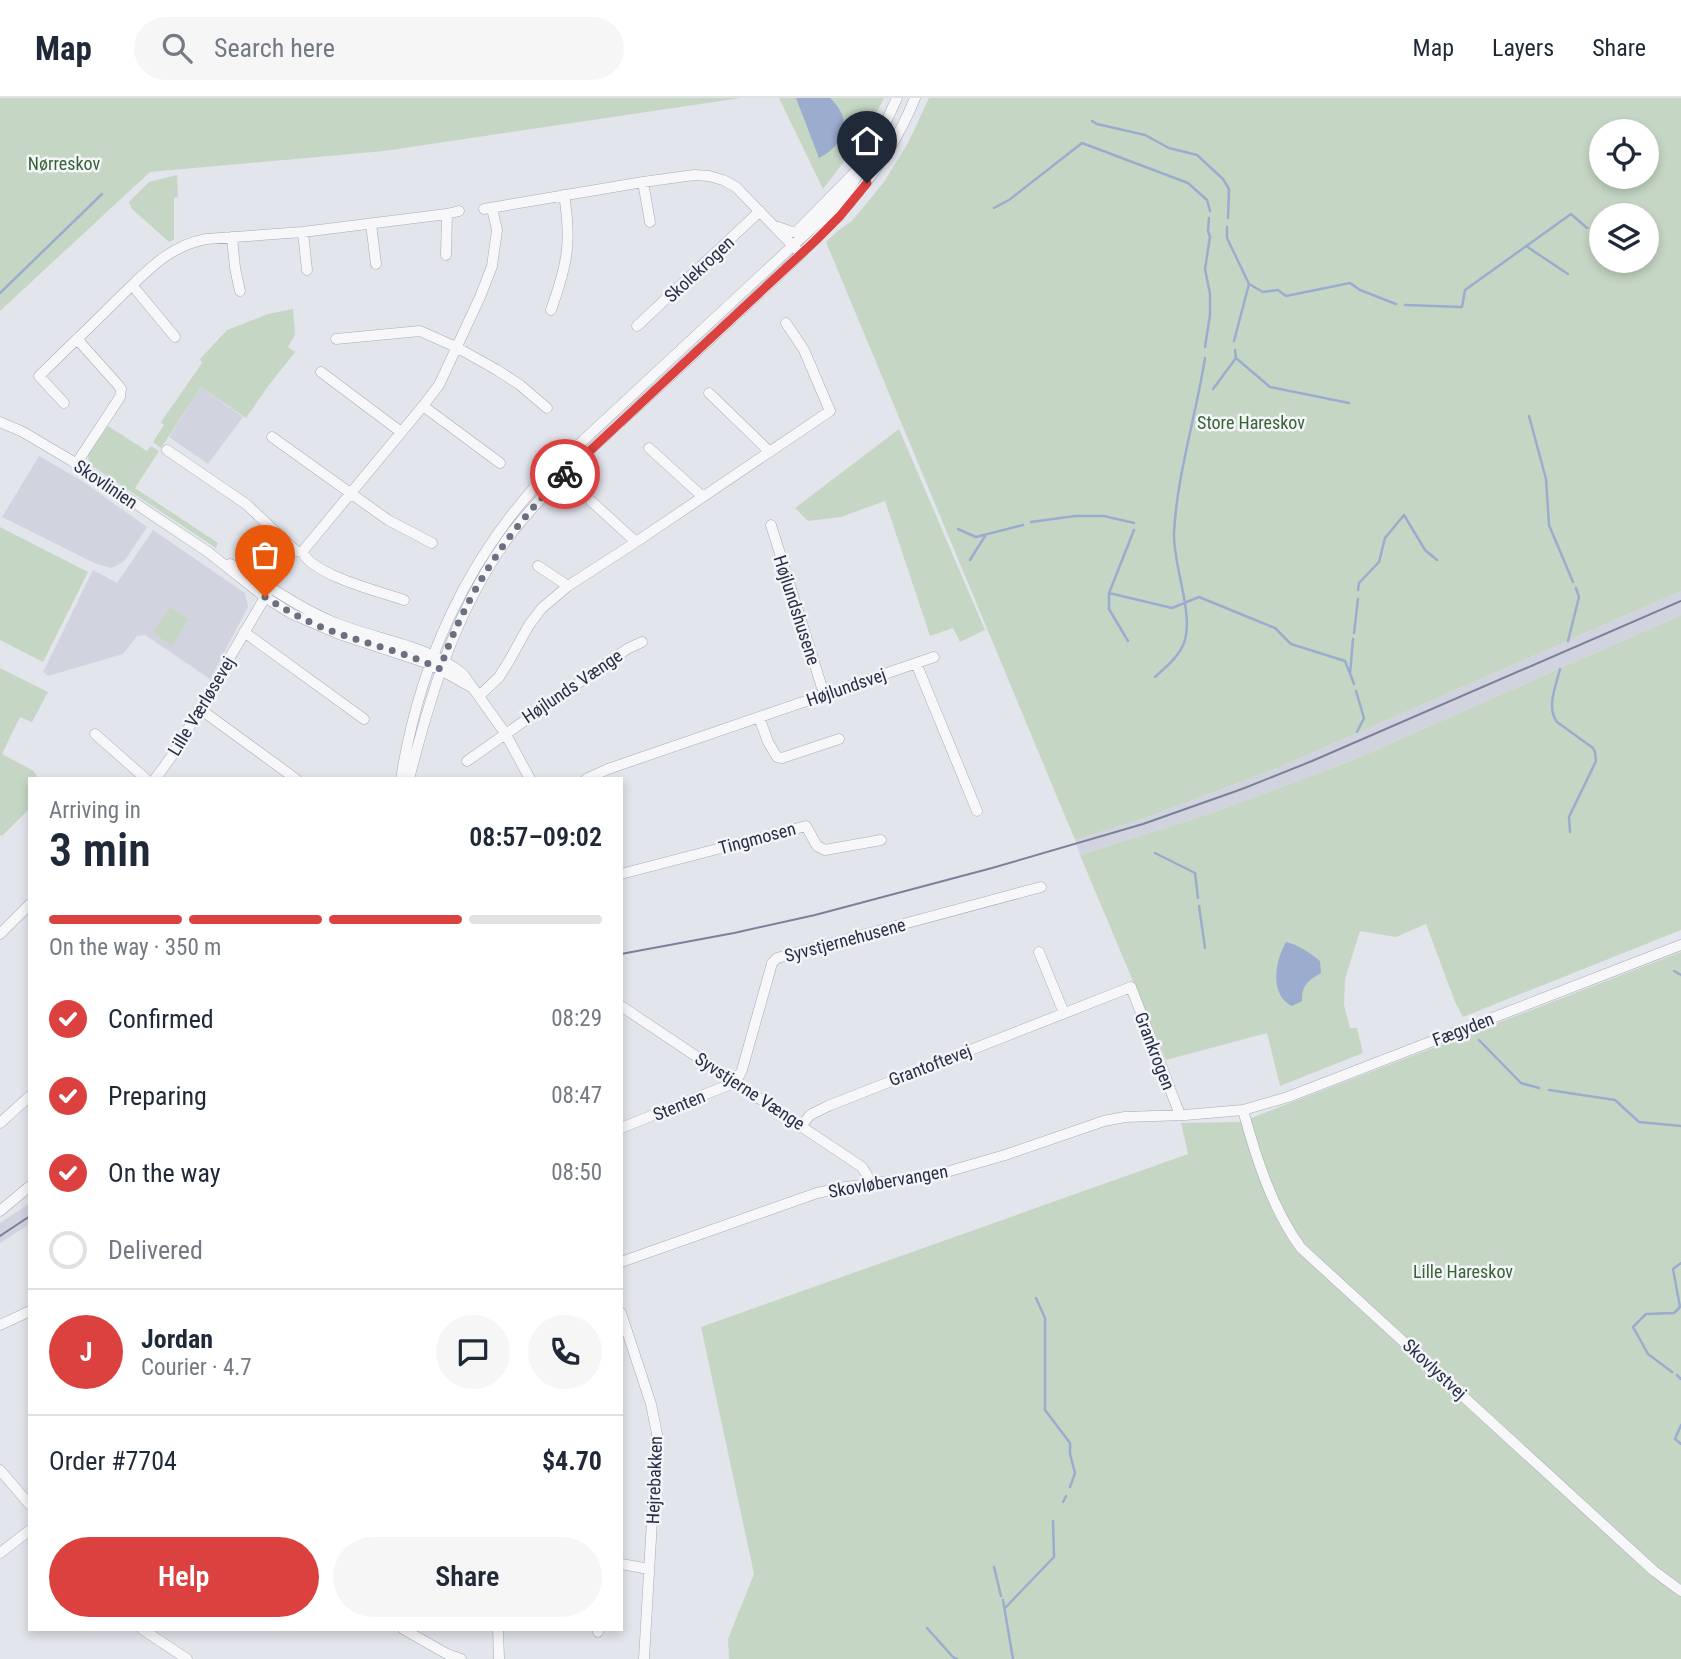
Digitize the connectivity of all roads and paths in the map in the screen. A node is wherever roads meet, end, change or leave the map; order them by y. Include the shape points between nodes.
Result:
1 (897, 98) edge
2 (915, 98) edge
3 (869, 159) junction
4 (643, 182) junction
5 (564, 195) junction
6 (459, 211) dead end
7 (760, 211) junction
8 (447, 214) junction
9 (650, 222) dead end
10 (371, 224) junction
11 (773, 225) junction
12 (303, 232) junction
13 (232, 237) junction
14 (797, 251) junction
15 (446, 255) dead end
16 (376, 264) dead end
17 (307, 270) dead end
18 (132, 285) junction
19 (240, 291) dead end
20 (551, 310) dead end
21 (786, 323) dead end
22 (637, 326) dead end
23 (175, 337) dead end
24 (77, 339) junction
25 (336, 340) dead end
26 (456, 347) junction
27 (321, 372) dead end
28 (709, 393) dead end
29 (64, 403) dead end
30 (423, 407) junction
31 (547, 408) dead end
32 (0, 422) edge
33 (401, 432) junction
34 (272, 437) dead end
35 (649, 448) dead end
36 (167, 450) dead end
37 (770, 452) junction
38 (500, 463) dead end
39 (76, 464) junction
40 (351, 493) junction
41 (703, 497) junction
42 (591, 501) dead end
43 (771, 525) dead end
44 (636, 542) junction
45 (432, 543) dead end
46 (302, 552) junction
47 (538, 566) dead end
48 (568, 586) junction
49 (268, 593) junction
50 (404, 600) dead end
51 (244, 632) junction
52 (642, 642) dead end
53 (934, 657) dead end
54 (431, 659) junction
55 (916, 663) junction
56 (442, 664) junction
57 (824, 694) junction
58 (479, 696) junction
59 (200, 709) junction
60 (759, 717) junction
61 (364, 719) dead end
62 (505, 733) junction
63 (95, 734) dead end
64 (839, 738) dead end
65 (467, 761) dead end
66 (144, 777) edge
67 (156, 777) edge
68 (293, 777) edge
69 (401, 777) edge
70 (410, 777) edge
71 (529, 777) edge
72 (590, 777) edge
73 (977, 810) dead end
74 (881, 840) dead end
75 (623, 873) edge
76 (1041, 887) dead end
77 (28, 906) edge
78 (0, 934) edge
79 (1681, 945) edge
80 (1039, 952) dead end
81 (1131, 987) joint
82 (623, 1007) edge
83 (1064, 1013) junction
84 (736, 1082) junction
85 (28, 1098) edge
86 (1243, 1110) junction
87 (1180, 1115) junction
88 (0, 1123) edge
89 (802, 1125) junction
90 (623, 1127) edge
91 (868, 1184) junction
92 (28, 1188) edge
93 (0, 1211) edge
94 (623, 1261) edge
95 (28, 1312) edge
96 (623, 1319) edge
97 (0, 1325) edge
98 (0, 1470) edge
99 (28, 1503) edge
100 (28, 1532) edge
101 (0, 1553) edge
102 (623, 1564) edge
103 (649, 1569) junction
104 (1681, 1591) edge
105 (145, 1631) edge
106 (407, 1631) edge
107 (498, 1631) edge
108 (187, 1659) edge
109 (460, 1659) edge
110 (499, 1659) edge
111 (644, 1659) edge

1 - 3 street
2 - 14 street via 867,183 840,216
3 - 11 street via 797,231
3 - 14 street
4 - 5 street
4 - 7 street via 709,176 736,187
4 - 9 street
5 - 20 street via 568,252
5 - 26 street via 488,208 497,230 492,266
6 - 8 street
7 - 11 street
7 - 22 street, Skolekrogen
8 - 10 street
8 - 15 street
10 - 12 street
10 - 16 street
11 - 14 street
12 - 13 street
12 - 17 street
13 - 18 street via 190,242 175,249
13 - 19 street
14 - 54 street via 532,490 494,537 464,586
14 - 56 street via 528,512 474,592
18 - 23 street
18 - 24 street
21 - 37 street via 804,350 830,411
24 - 29 street via 39,376
24 - 39 street via 121,393
25 - 26 street via 420,331
26 - 30 street
26 - 31 street via 497,369
27 - 33 street
28 - 37 street
30 - 33 street
30 - 38 street
32 - 39 street, Skovlinien
33 - 40 street
34 - 40 street
35 - 41 street
36 - 46 street via 246,503
37 - 41 street
39 - 49 street, Skovlinien
40 - 45 street via 388,520
40 - 46 street
41 - 44 street
42 - 44 street
43 - 57 street, Højlundshusene
44 - 48 street
46 - 50 street via 337,577
47 - 48 street
48 - 58 street via 542,608 499,677
49 - 51 street, Lille Værløsevej
49 - 54 street, Skovlinien
51 - 59 street, Lille Værløsevej
51 - 61 street
52 - 62 street, Højlunds Vænge
53 - 55 street, Højlundsvej
54 - 56 street, Skovlinien
54 - 69 street
55 - 57 street, Højlundsvej
55 - 73 street
56 - 58 street, Højlunds Vænge
56 - 70 street
57 - 60 street, Højlundsvej
58 - 62 street, Højlunds Vænge
59 - 67 street, Lille Værløsevej
59 - 68 street
60 - 64 street via 777,757
60 - 72 street, Højlundsvej
62 - 65 street, Højlunds Vænge
62 - 71 street, Højlunds Vænge
63 - 66 street
74 - 75 street, Tingmosen via 825,850 817,846 806,825
76 - 84 street, Syvstjernehusene via 777,958
77 - 78 street
79 - 86 street, Fægyden via 1288,1097
80 - 83 street
81 - 83 street, Grantoftevej
81 - 87 street, Grankrogen
82 - 84 street, Syvstjerne Vænge
83 - 89 street, Grantoftevej via 828,1106
84 - 89 street, Syvstjerne Vænge
84 - 90 street, Stenten
85 - 88 street
86 - 87 street, Skovløbervangen
86 - 104 street, Skovlystvej via 1275,1204 1301,1248
87 - 91 street, Skovløbervangen via 1104,1121 936,1175
89 - 91 street, Syvstjerne Vænge via 862,1167
91 - 94 street, Skovløbervangen via 817,1193
92 - 93 street
95 - 97 street
96 - 103 street, Hejrebakken via 657,1434
98 - 99 street
100 - 101 street
102 - 103 street
103 - 111 street, Hejrebakken
105 - 108 street
106 - 109 street
107 - 110 street

